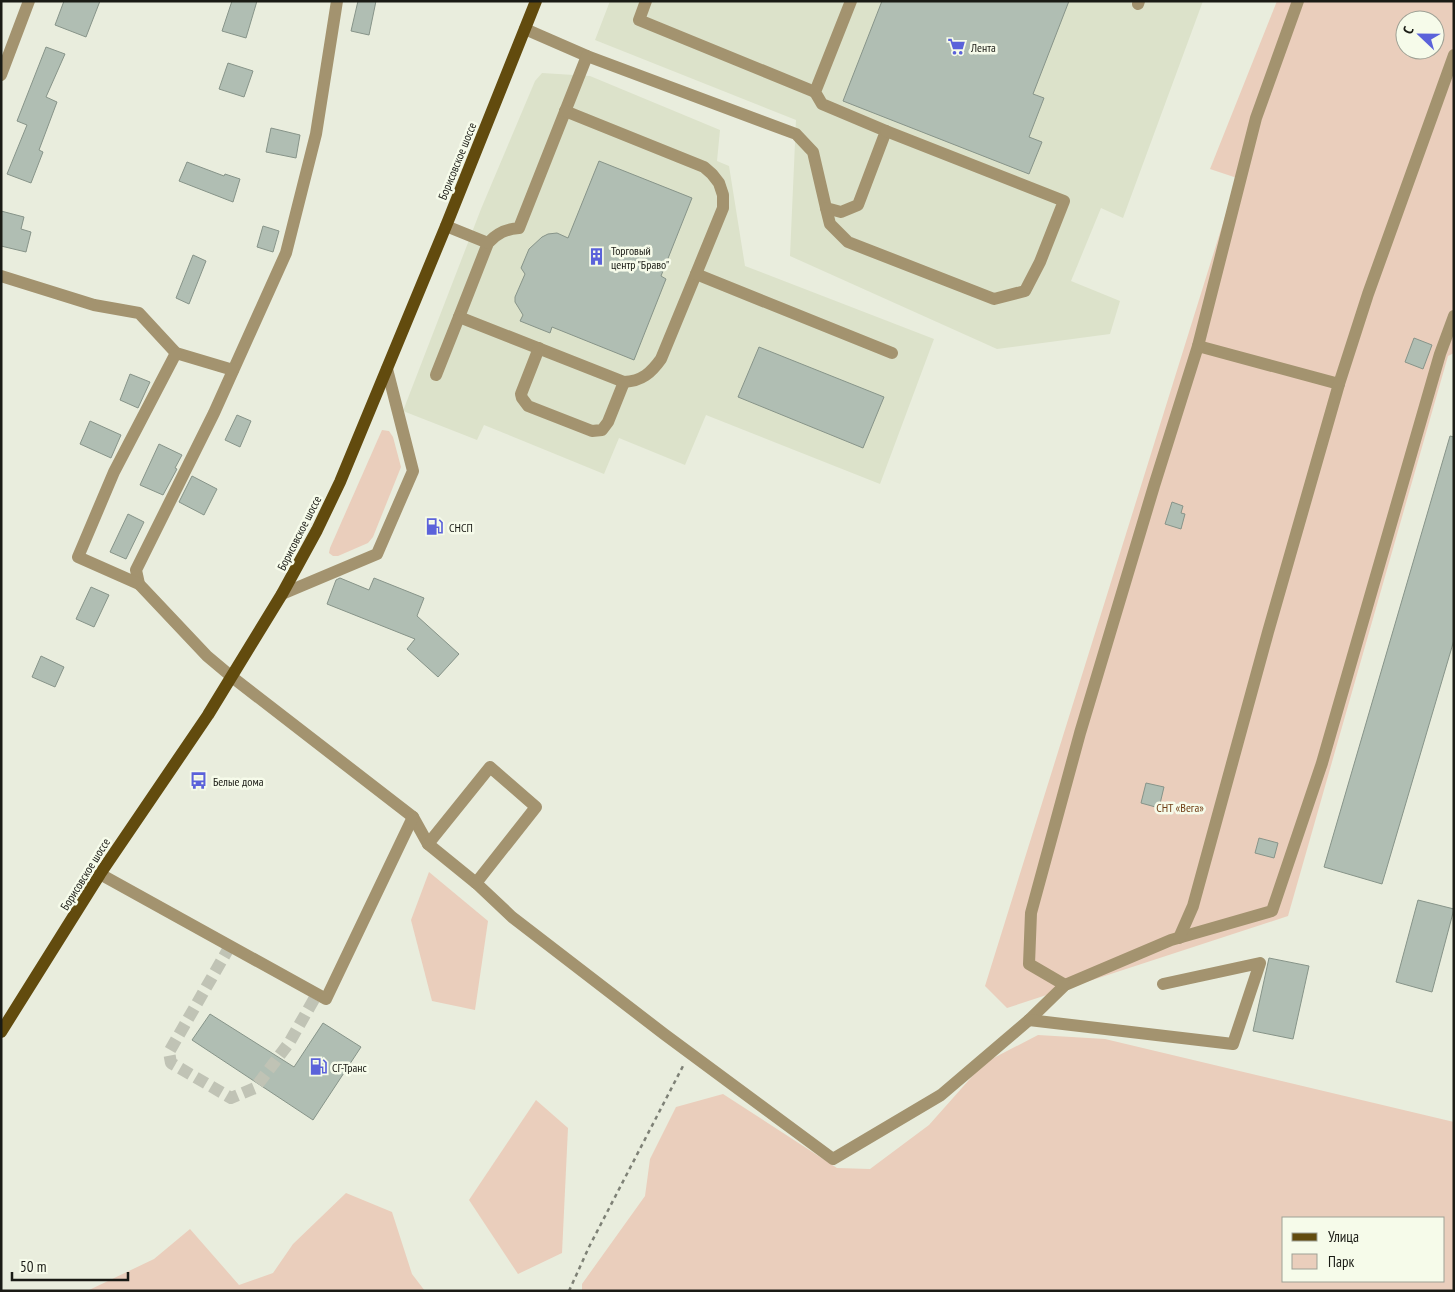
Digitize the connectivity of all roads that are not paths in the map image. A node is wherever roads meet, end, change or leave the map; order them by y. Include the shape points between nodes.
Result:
1 (29, 1) edge
2 (337, 1) edge
3 (536, 1) edge
4 (646, 1) edge
5 (850, 1) edge
6 (1298, 1) edge
7 (525, 29) junction
8 (1454, 55) edge
9 (587, 56) junction
10 (1, 75) edge
11 (816, 92) junction
12 (565, 111) junction
13 (886, 131) junction
14 (826, 208) junction
15 (446, 226) junction
16 (488, 243) junction
17 (696, 274) junction
18 (1, 276) edge
19 (1454, 316) edge
20 (459, 317) junction
21 (1198, 346) junction
22 (539, 348) junction
23 (176, 352) junction
24 (892, 353) dead end
25 (387, 368) junction
26 (233, 370) junction
27 (436, 375) dead end
28 (624, 382) junction
29 (1340, 384) junction
30 (140, 584) junction
31 (282, 594) junction
32 (232, 677) junction
33 (413, 817) junction
34 (428, 844) junction
35 (100, 874) junction
36 (476, 884) junction
37 (1179, 938) junction
38 (1163, 984) dead end
39 (1065, 985) junction
40 (1029, 1020) junction
41 (1, 1032) edge

1 - 10 street
2 - 26 street via 316,134 286,253
3 - 7 main road, Борисовское шоссе
4 - 11 street via 639,20
5 - 11 street
6 - 21 street via 1256,118
7 - 9 street
7 - 15 main road, Борисовское шоссе
8 - 29 street via 1368,294
9 - 12 street
9 - 14 street via 796,134 813,152
11 - 13 street via 822,104
12 - 16 street via 519,228 503,231
12 - 17 street via 704,167 712,174 723,195 723,208
13 - 14 street via 858,205 841,212
13 - 14 street via 1064,202 1025,291 994,299 848,242 830,224
15 - 16 street
15 - 25 main road, Борисовское шоссе
16 - 20 street
17 - 24 street
17 - 28 street via 653,371 643,378
18 - 23 street via 94,304 139,313
19 - 37 street via 1440,354 1322,763 1272,910
20 - 22 street
20 - 27 street
21 - 29 street
21 - 39 street via 1080,733 1031,913 1029,964
22 - 28 street
22 - 28 street via 522,394 528,406 592,431 602,430
23 - 26 street
23 - 30 street via 114,472 78,556
25 - 31 main road, Борисовское шоссе via 318,530
25 - 31 street via 412,471 377,554
26 - 30 street via 136,570
29 - 37 street via 1193,906
30 - 32 street via 207,656
31 - 32 main road, Борисовское шоссе
32 - 33 street
32 - 35 main road, Борисовское шоссе
33 - 34 street
33 - 35 street via 326,999
34 - 36 street
34 - 36 street via 490,767 536,807
35 - 41 main road, Борисовское шоссе
36 - 40 street via 512,917 832,1159 941,1095
37 - 39 street
38 - 40 street via 1260,963 1233,1044
39 - 40 street

